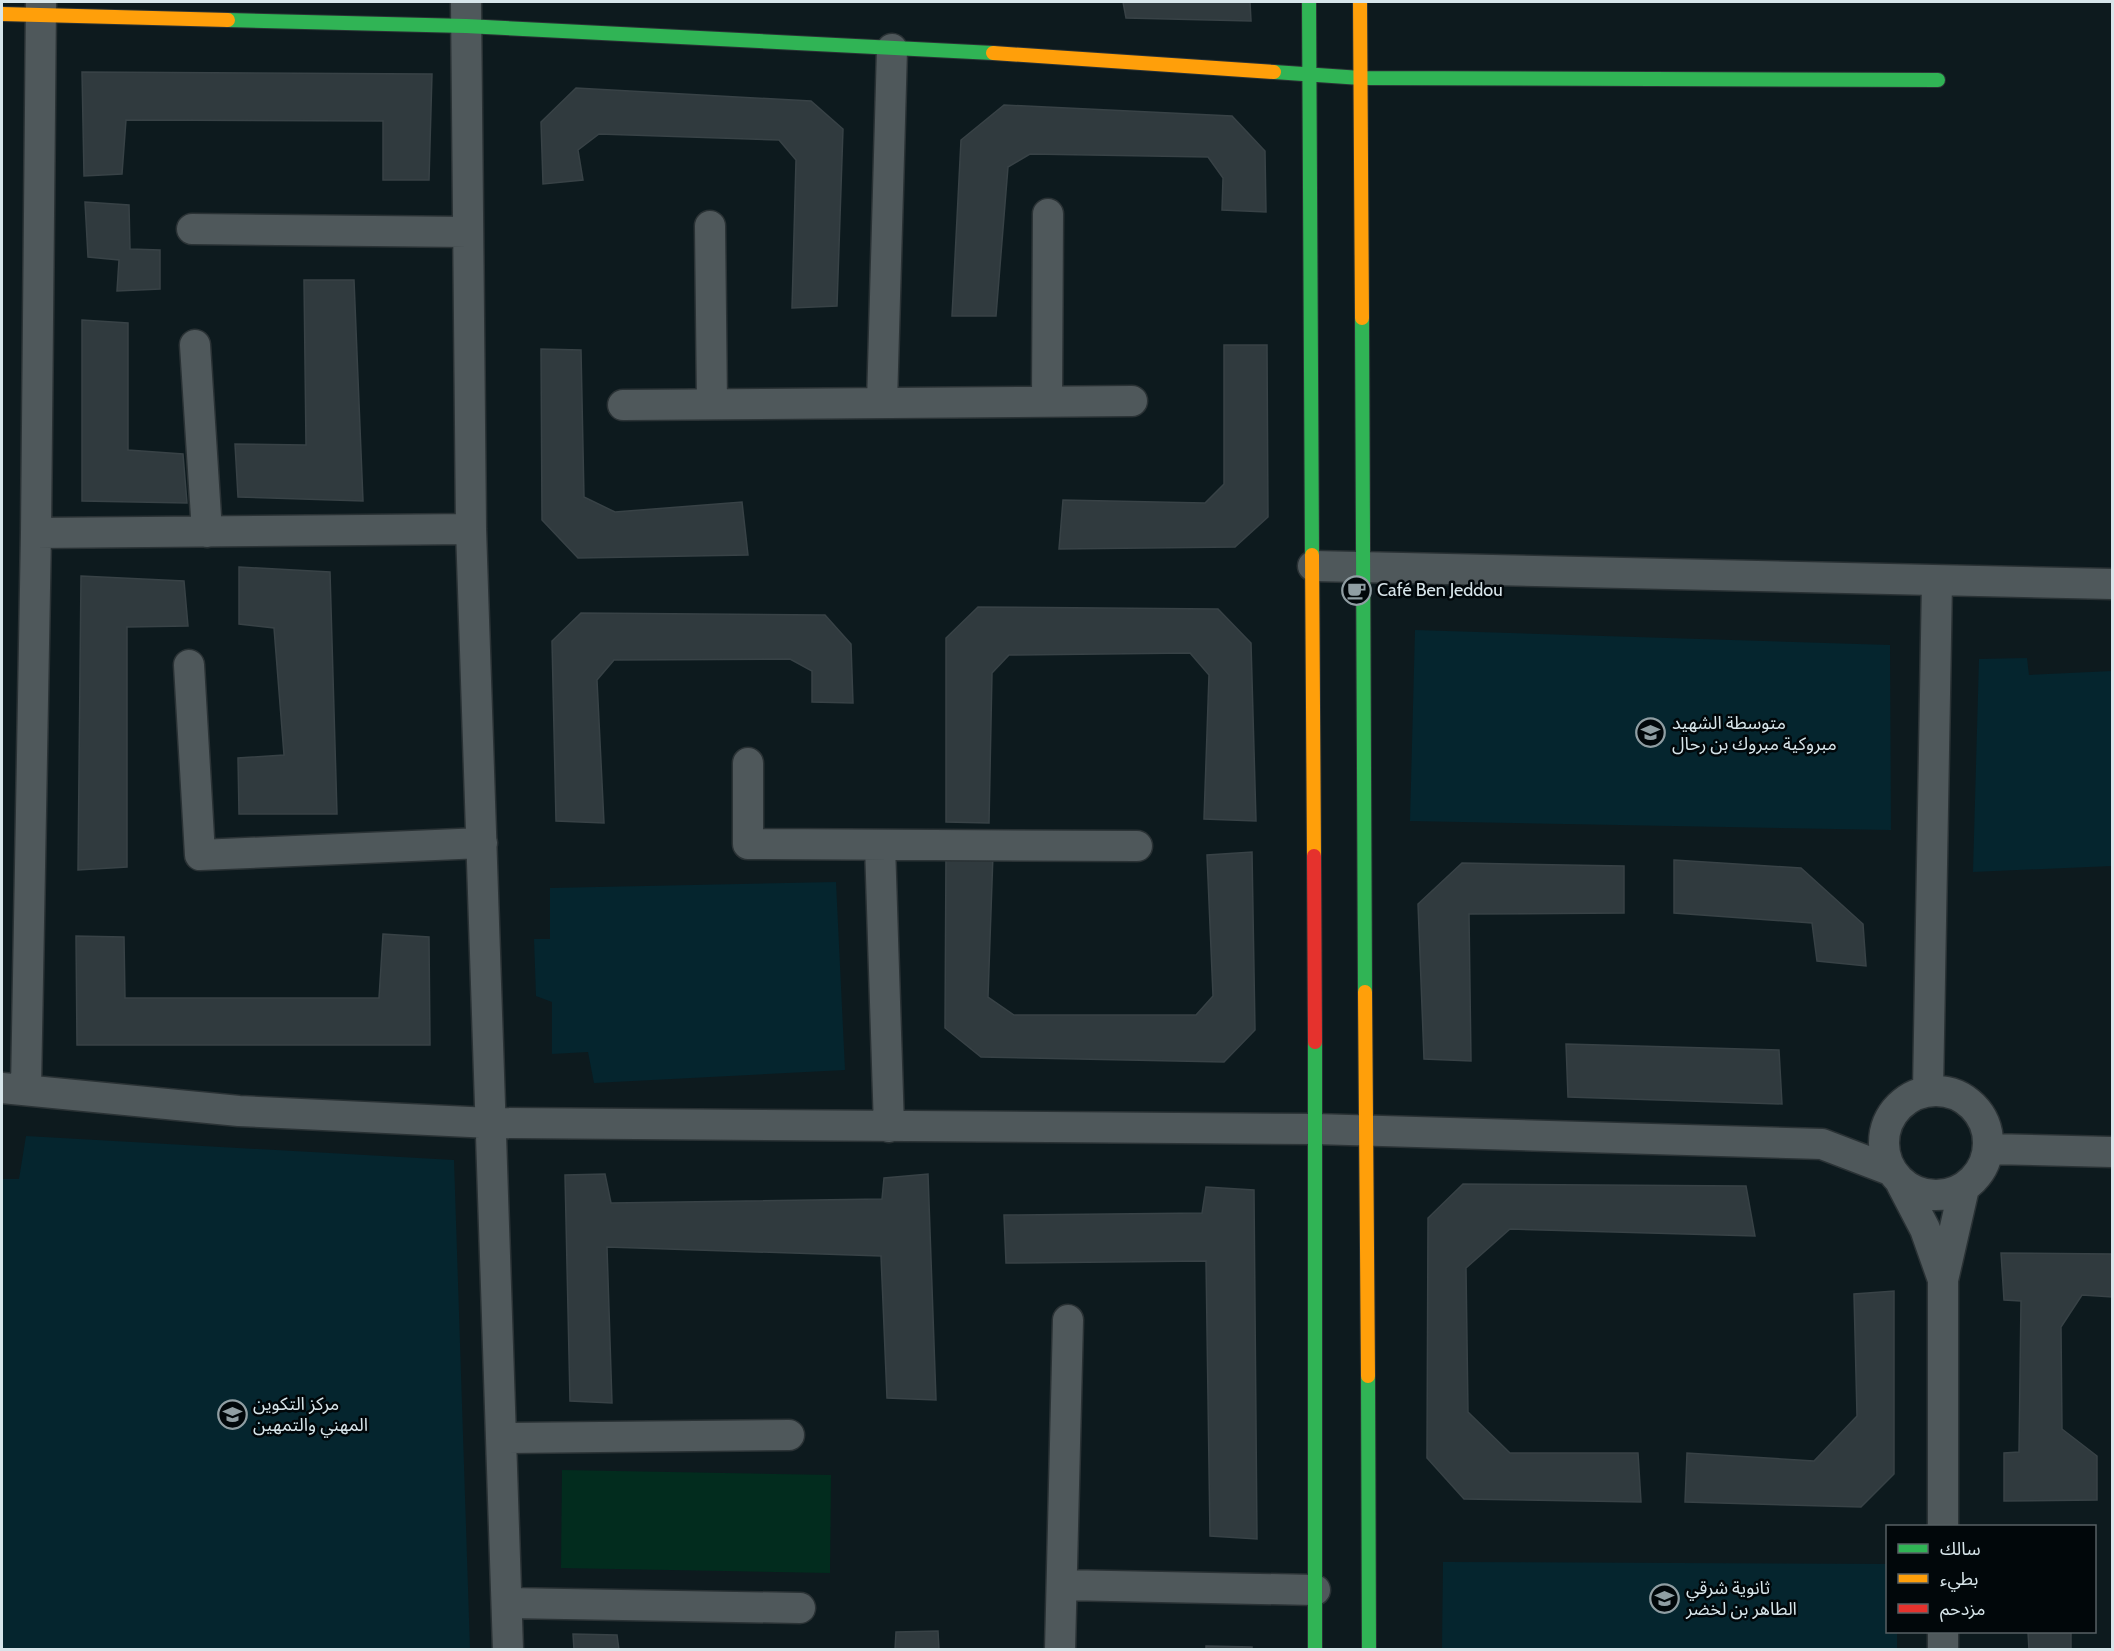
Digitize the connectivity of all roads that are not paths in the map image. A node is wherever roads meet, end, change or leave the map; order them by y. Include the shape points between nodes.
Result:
1 (1309, 2) edge
2 (1360, 2) edge
3 (41, 8) edge
4 (254, 11) edge
5 (2, 14) edge
6 (466, 14) edge
7 (892, 49) junction
8 (1310, 76) junction
9 (1362, 78) junction
10 (1938, 80) dead end
11 (1048, 214) dead end
12 (711, 226) dead end
13 (192, 229) dead end
14 (468, 232) junction
15 (195, 345) dead end
16 (1132, 401) dead end
17 (1047, 402) junction
18 (882, 403) junction
19 (712, 404) junction
20 (622, 405) dead end
21 (471, 529) junction
22 (207, 532) junction
23 (36, 533) junction
24 (1313, 566) junction
25 (1363, 567) junction
26 (1937, 581) junction
27 (2112, 584) edge
28 (189, 665) dead end
29 (748, 763) dead end
30 (482, 843) junction
31 (880, 845) junction
32 (1137, 846) dead end
33 (14, 1089) edge
34 (1928, 1091) junction
35 (1888, 1120) junction
36 (491, 1123) junction
37 (889, 1127) junction
38 (1315, 1129) junction
39 (1367, 1132) junction
40 (1822, 1144) junction
41 (1988, 1149) junction
42 (2112, 1152) edge
43 (1896, 1176) junction
44 (1964, 1188) junction
45 (1943, 1280) junction
46 (1068, 1320) dead end
47 (789, 1435) dead end
48 (501, 1438) junction
49 (1943, 1525) edge
50 (1062, 1585) junction
51 (1315, 1590) junction
52 (507, 1603) junction
53 (800, 1608) dead end
54 (1943, 1633) edge
55 (508, 1650) edge
56 (1060, 1650) edge
57 (1315, 1650) edge
58 (1369, 1650) edge
59 (1943, 1650) edge

1 - 8 street
2 - 9 street
3 - 4 street
3 - 5 street
3 - 23 street
4 - 6 street
6 - 7 street
6 - 14 street
7 - 8 street via 1080,58
7 - 18 street
8 - 9 street
8 - 24 street
9 - 10 street
9 - 25 street
11 - 17 street
12 - 19 street
13 - 14 street
14 - 21 street
15 - 22 street
16 - 17 street
17 - 18 street
18 - 19 street
19 - 20 street
21 - 22 street
21 - 30 street
22 - 23 street
23 - 33 street
24 - 25 street
24 - 38 street
25 - 26 street
25 - 39 street
26 - 27 street
26 - 34 street
28 - 30 street via 200,855
29 - 31 street via 748,844
30 - 36 street
31 - 32 street
31 - 37 street
33 - 36 street via 239,1111
34 - 35 street via 1898,1106
34 - 41 street via 1960,1096 1972,1105 1988,1133
35 - 40 street
35 - 43 street via 1884,1153
36 - 37 street
36 - 48 street
37 - 38 street
38 - 39 street
38 - 51 street
39 - 40 street
39 - 58 street
40 - 43 street
41 - 42 street
41 - 44 street via 1976,1178
43 - 44 street via 1915,1192 1932,1196
43 - 45 street via 1926,1229
44 - 45 street
45 - 49 street
46 - 50 street
47 - 48 street
48 - 52 street
50 - 51 street
50 - 56 street
51 - 57 street
52 - 53 street
52 - 55 street
54 - 59 street

